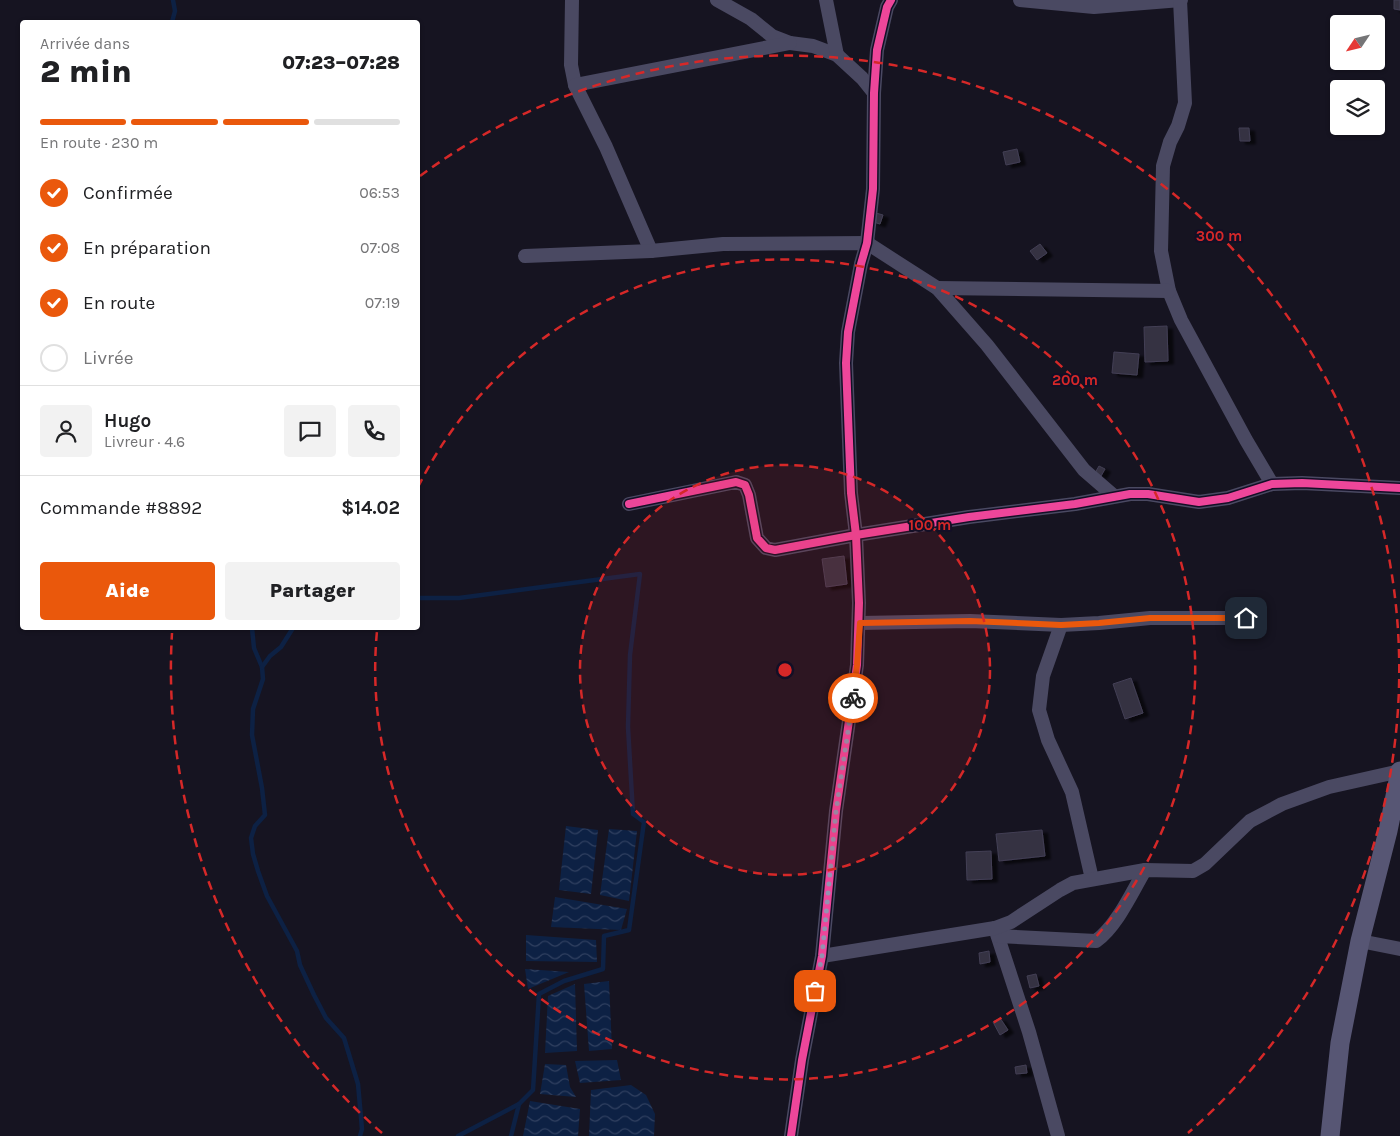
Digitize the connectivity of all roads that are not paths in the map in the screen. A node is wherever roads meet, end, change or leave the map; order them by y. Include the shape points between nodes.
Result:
1 (572, 0) edge
2 (717, 0) edge
3 (826, 0) edge
4 (891, 0) edge
5 (1020, 0) edge
6 (1180, 0) edge
7 (790, 43) junction
8 (837, 55) junction
9 (575, 85) junction
10 (874, 93) junction
11 (868, 243) junction
12 (651, 250) junction
13 (525, 256) dead end
14 (937, 288) junction
15 (1169, 291) junction
16 (1084, 470) junction
17 (1272, 484) junction
18 (1400, 488) edge
19 (1114, 496) junction
20 (1090, 501) junction
21 (629, 504) dead end
22 (856, 535) junction
23 (1246, 618) dead end
24 (860, 623) junction
25 (1061, 625) junction
26 (1400, 771) edge
27 (1145, 870) junction
28 (1092, 879) junction
29 (996, 932) junction
30 (1360, 941) junction
31 (1400, 949) edge
32 (822, 956) junction
33 (791, 1136) edge
34 (1058, 1136) edge
35 (1330, 1136) edge

1 - 9 street via 571,65
2 - 7 street via 752,19 772,36
3 - 8 street
4 - 10 street via 878,50
5 - 6 street via 1094,7
6 - 15 street via 1185,103 1163,166 1161,251
7 - 8 street via 813,46
7 - 9 street
8 - 10 street
9 - 12 street
10 - 11 street via 874,172
11 - 12 street via 723,244
11 - 14 street
11 - 22 street via 848,332 846,363 851,493
12 - 13 street
14 - 15 street
14 - 16 street via 987,344
15 - 17 street via 1215,385
16 - 19 street
16 - 20 street
17 - 18 street
17 - 19 street via 1228,498 1198,502 1148,494
19 - 20 street
20 - 22 street
21 - 22 street via 736,482 745,485 757,538 766,548 775,550
22 - 24 street
23 - 25 street via 1150,618
24 - 25 street via 970,621
24 - 32 street via 836,811
25 - 28 street via 1043,676 1039,710 1048,740 1072,792
26 - 27 street via 1329,787 1282,804 1250,822 1205,864 1193,871
26 - 30 street
27 - 28 street
27 - 29 street via 1112,926 1096,941
28 - 29 street via 1060,890
29 - 32 street
29 - 34 street
30 - 31 street
30 - 35 street via 1340,1043
32 - 33 street

